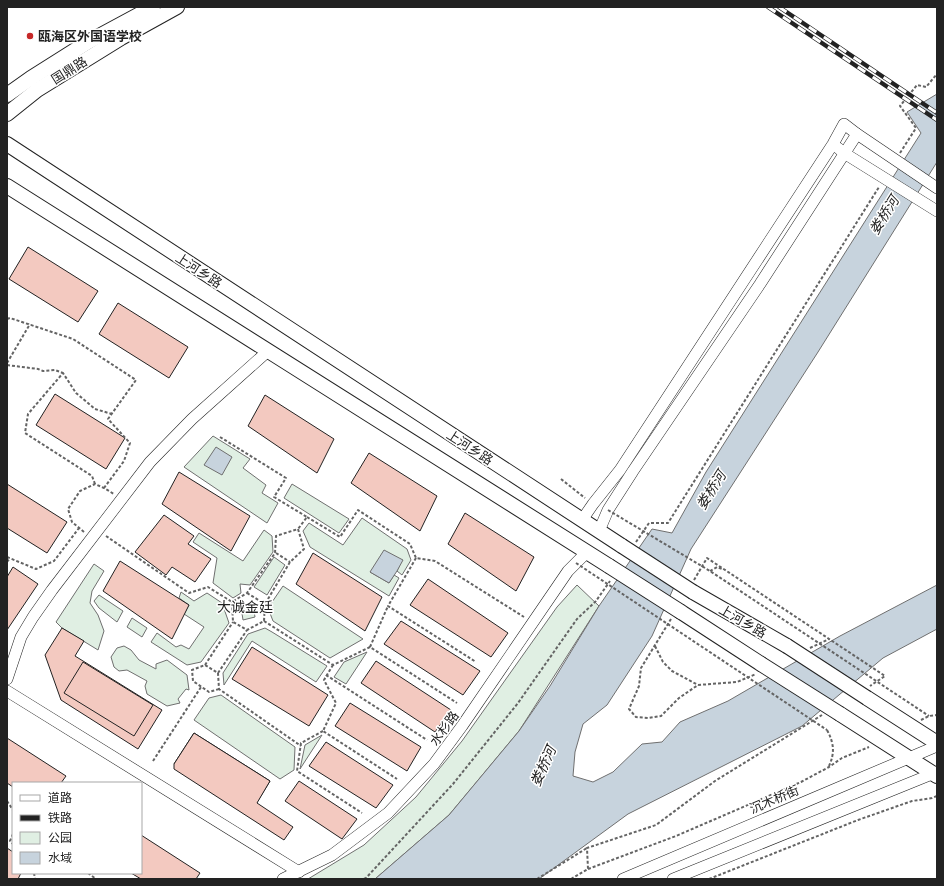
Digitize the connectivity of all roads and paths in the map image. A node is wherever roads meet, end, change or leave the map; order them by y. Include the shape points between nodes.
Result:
1 (153, 7) edge
2 (177, 7) edge
3 (937, 74) edge
4 (7, 95) edge
5 (7, 114) edge
6 (857, 134) junction
7 (7, 144) edge
8 (833, 144) junction
9 (844, 153) junction
10 (899, 155) dead end
11 (882, 182) dead end
12 (7, 186) edge
13 (937, 188) edge
14 (937, 211) edge
15 (7, 319) edge
16 (30, 324) junction
17 (268, 351) junction
18 (7, 364) edge
19 (63, 374) junction
20 (112, 414) junction
21 (220, 437) dead end
22 (561, 479) dead end
23 (95, 484) junction
24 (104, 488) junction
25 (121, 499) junction
26 (593, 504) junction
27 (608, 510) junction
28 (307, 517) junction
29 (582, 520) junction
30 (79, 528) junction
31 (298, 529) junction
32 (599, 531) junction
33 (95, 534) junction
34 (629, 544) junction
35 (587, 552) junction
36 (275, 553) junction
37 (8, 558) edge
38 (416, 558) junction
39 (7, 562) edge
40 (290, 562) junction
41 (576, 562) junction
42 (612, 571) junction
43 (710, 571) junction
44 (727, 571) junction
45 (692, 588) junction
46 (247, 593) junction
47 (232, 602) junction
48 (264, 604) junction
49 (388, 606) junction
50 (677, 614) junction
51 (264, 621) junction
52 (234, 622) junction
53 (532, 623) junction
54 (247, 630) junction
55 (829, 639) junction
56 (655, 646) junction
57 (370, 647) junction
58 (808, 649) dead end
59 (476, 662) dead end
60 (205, 665) junction
61 (333, 665) junction
62 (760, 668) junction
63 (218, 672) junction
64 (326, 675) junction
65 (7, 680) edge
66 (698, 685) junction
67 (201, 687) junction
68 (220, 689) junction
69 (7, 691) edge
70 (866, 693) junction
71 (456, 703) dead end
72 (833, 713) junction
73 (937, 715) edge
74 (929, 716) junction
75 (910, 726) junction
76 (323, 731) junction
77 (427, 740) dead end
78 (882, 742) junction
79 (937, 745) edge
80 (301, 746) junction
81 (908, 758) junction
82 (154, 761) dead end
83 (829, 767) junction
84 (936, 774) edge
85 (397, 779) dead end
86 (937, 796) edge
87 (362, 813) dead end
88 (587, 848) junction
89 (588, 869) junction
90 (298, 872) junction
91 (283, 879) edge
92 (364, 879) edge
93 (537, 879) edge
94 (571, 879) edge
95 (623, 879) edge
96 (673, 879) edge
97 (709, 879) edge

1 - 4 main road, 国鼎路 via 88,42
2 - 5 main road, 国鼎路 via 37,90
3 - 10 path via 926,87 917,85 900,106 916,128
6 - 8 street via 844,124
6 - 9 street
6 - 13 street
7 - 29 main road, 上河乡路
8 - 9 street
8 - 26 street via 620,470
9 - 14 street
9 - 27 street via 760,284
11 - 34 path via 668,523 649,523
12 - 17 main road, 上河乡路
15 - 16 path
16 - 18 path
16 - 20 path via 73,339 136,380
17 - 25 street via 192,419 150,462
17 - 35 main road, 上河乡路
18 - 19 path via 43,371 55,370
19 - 20 path via 76,393 94,409
19 - 23 path via 28,414 25,433 92,476
20 - 24 path via 108,419 130,443 124,461
21 - 28 path via 286,478 274,497
22 - 26 path
23 - 24 path
23 - 30 path via 80,491 68,509 72,522
24 - 25 path
25 - 33 street
26 - 27 path
26 - 29 street
27 - 32 street
27 - 43 path, bridge
28 - 31 path
28 - 38 path via 340,537 358,510 410,544
29 - 32 main road, 上河乡路
30 - 33 path
30 - 37 path via 54,561 36,569
31 - 36 path via 276,536
31 - 40 path via 304,549
32 - 34 main road, 上河乡路
33 - 47 path via 189,593 208,588
33 - 65 street via 33,617 21,637
34 - 45 main road, 上河乡路, bridge
35 - 41 street, 水杉路
35 - 42 main road, 上河乡路
36 - 40 path
36 - 46 path
37 - 39 path
38 - 49 path
38 - 53 path via 435,561
40 - 48 path
41 - 53 street, 水杉路
41 - 83 path, bridge via 827,730 833,741 833,758
42 - 50 main road, 上河乡路, bridge
42 - 92 path via 596,601 577,619 518,703 453,784
43 - 44 path via 717,567
43 - 74 path, bridge
44 - 45 path via 707,558
44 - 55 path
45 - 70 main road, 上河乡路, bridge
46 - 47 path
46 - 48 path
47 - 52 path
48 - 51 path
49 - 57 path
49 - 59 path
50 - 56 path
50 - 62 main road, 上河乡路
51 - 54 path
51 - 61 path
52 - 54 path
52 - 60 path
53 - 90 street, 水杉路 via 434,764 388,813 332,856
54 - 63 path
55 - 58 path
55 - 70 path via 885,676
56 - 66 path via 663,662 672,671
56 - 66 path via 641,668 639,686 629,709 636,717 661,716 679,698
57 - 61 path
57 - 71 path
60 - 63 path
60 - 67 path via 192,670 193,681
61 - 64 path
62 - 66 path via 737,682
62 - 72 main road, 上河乡路, bridge
63 - 68 path
64 - 76 path via 324,680 336,703
64 - 77 path
67 - 68 path via 209,692
67 - 82 path
68 - 80 path
69 - 90 street
70 - 75 main road, 上河乡路
72 - 78 main road, 上河乡路
72 - 88 path via 715,781 656,825
73 - 74 path
74 - 75 path
75 - 79 main road, 上河乡路
76 - 80 path via 301,743
76 - 85 path
78 - 81 main road, 上河乡路
78 - 83 path via 842,758
79 - 81 street, 沉木桥街
80 - 87 path via 297,771
81 - 84 main road, 上河乡路
81 - 95 street, 沉木桥街
83 - 89 path via 801,782 676,836
84 - 96 street
86 - 97 path via 912,801 858,820
88 - 89 path
88 - 93 path
89 - 94 path
90 - 91 street, 水杉路

